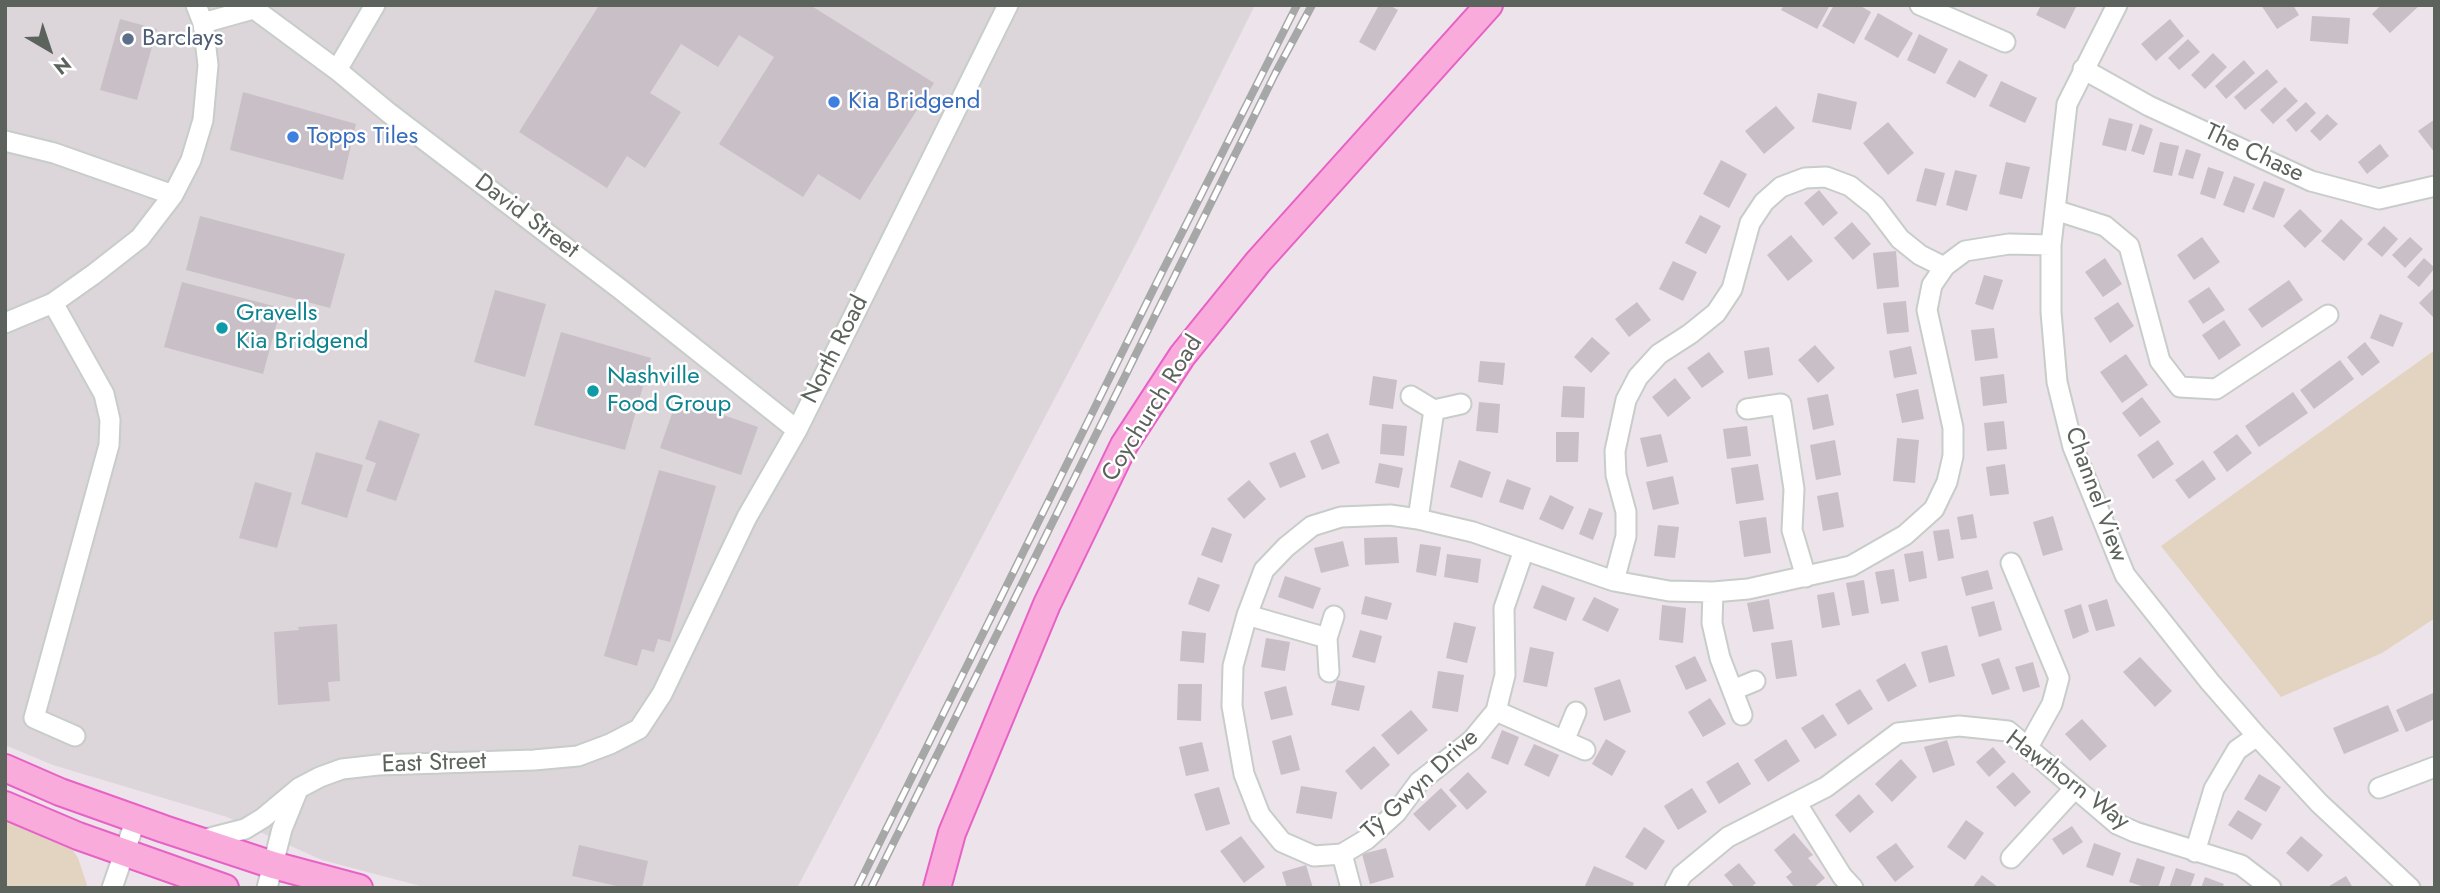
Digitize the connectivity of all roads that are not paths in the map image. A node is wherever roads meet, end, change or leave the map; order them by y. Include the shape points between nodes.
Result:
1 (375, 5) edge
2 (1008, 5) edge
3 (1489, 5) edge
4 (1920, 5) edge
5 (2117, 5) edge
6 (251, 7) edge
7 (200, 14) edge
8 (2005, 42) dead end
9 (2083, 69) junction
10 (337, 70) junction
11 (5, 141) edge
12 (2434, 189) edge
13 (173, 195) junction
14 (2054, 210) junction
15 (2051, 245) junction
16 (1944, 267) junction
17 (53, 303) junction
18 (2328, 315) dead end
19 (5, 323) edge
20 (1411, 396) dead end
21 (1461, 404) dead end
22 (1747, 409) dead end
23 (1434, 410) junction
24 (797, 429) junction
25 (1418, 519) junction
26 (1524, 550) junction
27 (2011, 563) dead end
28 (1806, 576) junction
29 (1615, 581) junction
30 (1713, 592) junction
31 (1247, 615) junction
32 (1334, 616) dead end
33 (1327, 638) junction
34 (1329, 672) dead end
35 (1755, 681) dead end
36 (1733, 690) junction
37 (662, 694) joint
38 (1496, 711) junction
39 (1576, 712) dead end
40 (1742, 715) dead end
41 (75, 736) dead end
42 (2257, 736) junction
43 (1564, 741) junction
44 (2028, 747) junction
45 (1585, 750) dead end
46 (2435, 767) edge
47 (5, 768) edge
48 (299, 788) junction
49 (2076, 788) junction
50 (2379, 788) dead end
51 (1797, 804) junction
52 (5, 805) edge
53 (136, 819) junction
54 (202, 840) junction
55 (124, 852) junction
56 (2195, 852) junction
57 (1342, 854) junction
58 (2011, 858) dead end
59 (270, 877) edge
60 (112, 888) edge
61 (225, 888) edge
62 (359, 888) edge
63 (937, 888) edge
64 (1351, 888) edge
65 (1675, 888) edge
66 (1853, 888) edge
67 (2271, 888) edge
68 (2410, 888) edge

1 - 10 street
2 - 24 street, North Road
3 - 63 main road, Coychurch Road via 1250,272 1182,356 1124,445 1047,604 952,833
4 - 8 street
5 - 9 street, Channel View
6 - 7 street
6 - 10 street, David Street
7 - 13 street via 208,65 203,120 191,160
9 - 12 street, The Chase via 2149,106 2311,181 2379,199
9 - 14 street, Channel View via 2067,104
10 - 24 street, David Street
11 - 13 street via 54,153
13 - 17 street via 139,238
14 - 15 street, Channel View
14 - 18 street via 2105,226 2129,246 2160,361 2180,387 2216,389
15 - 16 street via 2009,244 1965,251
15 - 42 street, Channel View via 2057,382 2073,447 2125,575
16 - 28 street, Tŷ Gwyn Drive via 1932,285 1927,310 1953,428 1947,482 1934,509 1905,535 1851,566
16 - 29 street via 1900,239 1875,206 1850,186 1826,177 1805,178 1781,187 1764,202 1750,223 1732,289 1716,313 1659,354 1638,377 1626,400 1615,451 1626,536
17 - 19 street
17 - 41 street via 104,394 110,420 109,445 34,718
20 - 23 street
21 - 23 street
22 - 28 street via 1781,404 1794,489 1792,530
23 - 25 street
24 - 37 street, North Road via 747,517
25 - 26 street, Tŷ Gwyn Drive
25 - 31 street, Tŷ Gwyn Drive via 1341,517 1312,526 1264,570
26 - 29 street, Tŷ Gwyn Drive
26 - 38 street, Tŷ Gwyn Drive via 1504,608 1504,675
27 - 44 street via 2059,678 2052,704
28 - 30 street, Tŷ Gwyn Drive
29 - 30 street, Tŷ Gwyn Drive via 1669,591
30 - 36 street via 1712,623
31 - 33 street
31 - 57 street, Tŷ Gwyn Drive via 1233,666 1232,706 1244,774 1260,815 1282,842 1314,856
32 - 33 street
33 - 34 street
35 - 36 street
36 - 40 street
37 - 48 street, East Street via 639,729 578,756 342,769
38 - 43 street, Tŷ Gwyn Drive
38 - 57 street, Tŷ Gwyn Drive via 1472,740 1419,782 1396,813
39 - 43 street
42 - 56 street via 2237,750 2214,789
42 - 68 street, Channel View via 2319,803
43 - 45 street, Tŷ Gwyn Drive
44 - 49 street, Hawthorn Way
44 - 51 street, Hawthorn Way via 2008,731 1995,729 1959,726 1898,733
46 - 50 street
47 - 53 main road
48 - 54 street, East Street via 245,829
48 - 59 street
49 - 56 street, Hawthorn Way via 2118,824
49 - 58 street
51 - 65 street, Hawthorn Way via 1728,837 1682,875
51 - 66 street
52 - 55 main road
53 - 54 main road
53 - 55 street
54 - 59 main road
55 - 60 street
55 - 61 main road
56 - 67 street, Hawthorn Way via 2241,866
57 - 64 street, Tŷ Gwyn Drive
59 - 62 main road

